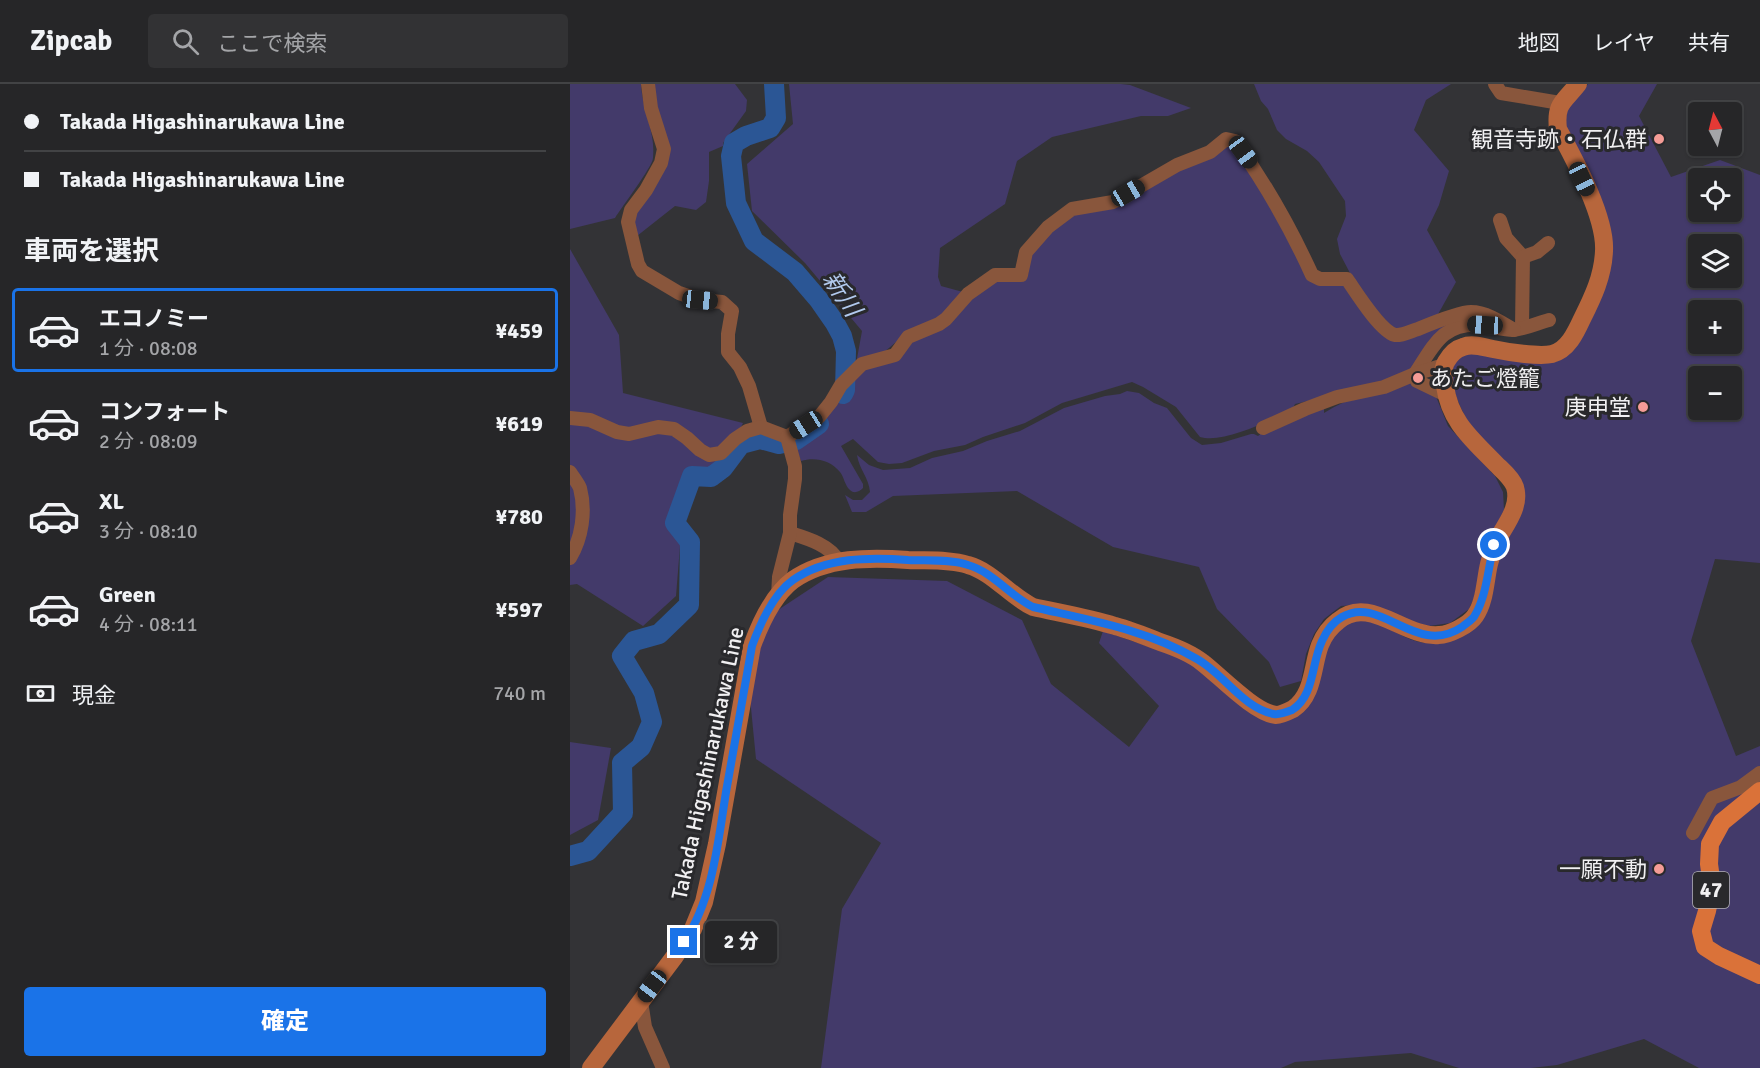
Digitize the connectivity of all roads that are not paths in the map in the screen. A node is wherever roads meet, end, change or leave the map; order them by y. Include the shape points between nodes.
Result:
1 (648, 84) edge
2 (1495, 84) edge
3 (1578, 84) edge
4 (1560, 103) junction
5 (1500, 220) dead end
6 (1548, 243) dead end
7 (1523, 257) junction
8 (1549, 320) dead end
9 (1518, 328) junction
10 (1444, 365) junction
11 (1415, 374) junction
12 (1446, 395) junction
13 (570, 418) edge
14 (761, 427) junction
15 (1263, 428) dead end
16 (787, 437) junction
17 (570, 472) edge
18 (790, 533) junction
19 (570, 558) edge
20 (838, 561) junction
21 (778, 596) junction
22 (1760, 773) edge
23 (1760, 792) edge
24 (1693, 832) dead end
25 (1760, 975) edge
26 (641, 1001) junction
27 (591, 1068) edge
28 (663, 1068) edge

1 - 14 street via 664,149 661,163 631,210 628,222 638,264 642,271 679,293 722,302 732,311 728,352 749,386
2 - 4 street via 1501,93
3 - 4 main road
4 - 10 main road via 1558,129 1602,228 1604,250 1597,290 1568,345 1553,354 1463,346 1452,352
5 - 7 street via 1506,238
6 - 7 street
7 - 9 street
8 - 9 street
9 - 11 street via 1469,324 1453,330 1430,348
9 - 16 street via 1470,312 1406,334 1395,334 1377,320 1347,279 1320,279 1312,275 1251,163 1235,141 1226,139 1210,152 1177,165 1113,202 1072,209 1048,227 1026,252 1021,275 995,276 968,294 939,324 908,337 895,355 862,364 819,417
10 - 11 street
10 - 12 main road, Takada Higashinarukawa Line
11 - 12 street via 1417,381
11 - 15 street via 1384,387 1337,397
12 - 20 main road, Takada Higashinarukawa Line via 1464,433 1515,486 1512,514 1494,545 1474,618 1442,636 1411,631 1363,611 1351,613 1329,629 1321,643 1302,702 1276,715 1258,707 1200,660 1179,649 1114,626 1033,607 968,565 892,558
13 - 14 street via 590,420 629,434 658,427 674,429 709,455 720,453 747,431
14 - 16 street
16 - 18 street via 795,466
17 - 19 street via 579,486 582,504 580,534
18 - 20 street via 814,541 836,554
18 - 21 street
20 - 21 main road, Takada Higashinarukawa Line via 791,581
21 - 26 main road, Takada Higashinarukawa Line via 760,622 752,646 704,902 693,929
22 - 24 street via 1741,787 1712,798
23 - 25 main road, 47 via 1722,822 1710,844 1712,886 1701,931 1705,947
26 - 27 main road, Takada Higashinarukawa Line
26 - 28 street via 645,1027

